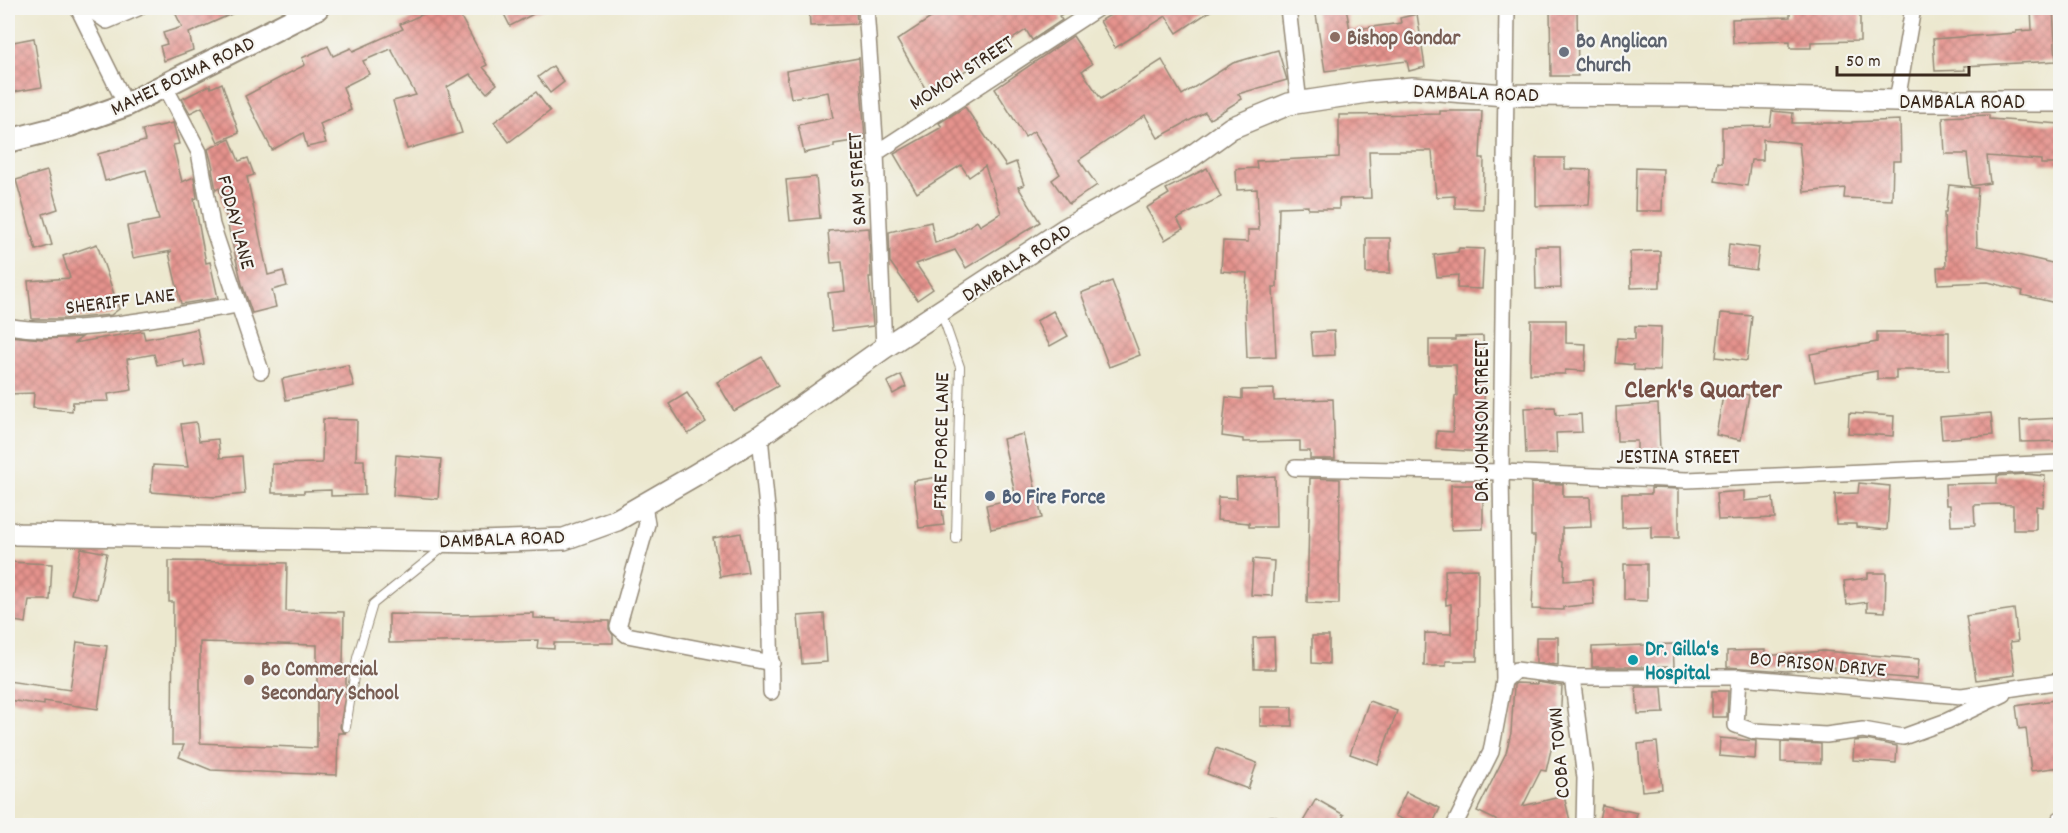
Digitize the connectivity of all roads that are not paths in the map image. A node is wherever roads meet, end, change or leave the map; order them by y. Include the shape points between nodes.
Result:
1 (78, 8) edge
2 (88, 8) edge
3 (138, 8) edge
4 (318, 8) edge
5 (866, 8) edge
6 (1098, 8) edge
7 (1288, 8) edge
8 (1507, 8) edge
9 (1913, 8) edge
10 (165, 87) junction
11 (1505, 95) junction
12 (1897, 101) junction
13 (2061, 101) edge
14 (1299, 103) junction
15 (126, 105) junction
16 (8, 141) edge
17 (876, 153) junction
18 (238, 305) junction
19 (940, 311) junction
20 (8, 326) edge
21 (884, 348) junction
22 (261, 370) dead end
23 (760, 436) junction
24 (2061, 464) edge
25 (1295, 468) dead end
26 (1501, 471) junction
27 (644, 505) junction
28 (8, 531) edge
29 (956, 539) dead end
30 (451, 542) junction
31 (772, 663) junction
32 (1572, 677) junction
33 (1739, 677) junction
34 (1504, 681) junction
35 (2061, 681) edge
36 (2020, 687) junction
37 (771, 692) dead end
38 (346, 727) dead end
39 (2061, 819) edge
40 (1454, 825) edge
41 (1584, 825) edge
42 (2057, 825) edge

1 - 15 street
2 - 3 street via 107,21
4 - 10 main road, MAHEI BOIMA ROAD
5 - 17 street, SAM STREET
6 - 17 street, MOMOH STREET
7 - 14 street
8 - 11 street, DR. JOHNSON STREET
9 - 12 street
10 - 15 main road, MAHEI BOIMA ROAD
10 - 18 street, FODAY LANE via 199,153 212,225
11 - 12 street, DAMBALA ROAD
11 - 14 street, DAMBALA ROAD via 1412,88
11 - 26 street, DR. JOHNSON STREET
12 - 13 street, DAMBALA ROAD
14 - 19 street, DAMBALA ROAD via 1231,128 1184,162 1064,230
15 - 16 main road, MAHEI BOIMA ROAD
17 - 21 street, SAM STREET
18 - 20 street, SHERIFF LANE via 64,329
18 - 22 street, FODAY LANE
19 - 21 street, DAMBALA ROAD
19 - 29 lane, FIRE FORCE LANE via 960,367
21 - 23 street, DAMBALA ROAD
23 - 27 street, DAMBALA ROAD
23 - 31 street via 768,519
24 - 26 street, JESTINA STREET via 1687,480
25 - 26 street, JESTINA STREET
26 - 34 street, DR. JOHNSON STREET
27 - 30 street, DAMBALA ROAD via 617,520 564,539
27 - 31 street via 647,524 618,627 627,635
28 - 30 street, DAMBALA ROAD
30 - 38 lane via 373,604 357,658
31 - 37 street
32 - 33 street, BO PRISON DRIVE
32 - 34 street, BO PRISON DRIVE via 1516,670
32 - 41 street, COBA TOWN via 1585,778
33 - 36 street, BO PRISON DRIVE via 1962,696
33 - 36 street via 1736,725 1753,731 1826,735 1863,730 1903,737
34 - 40 street, DR. JOHNSON STREET via 1491,752
35 - 36 street, BO PRISON DRIVE
39 - 42 street

